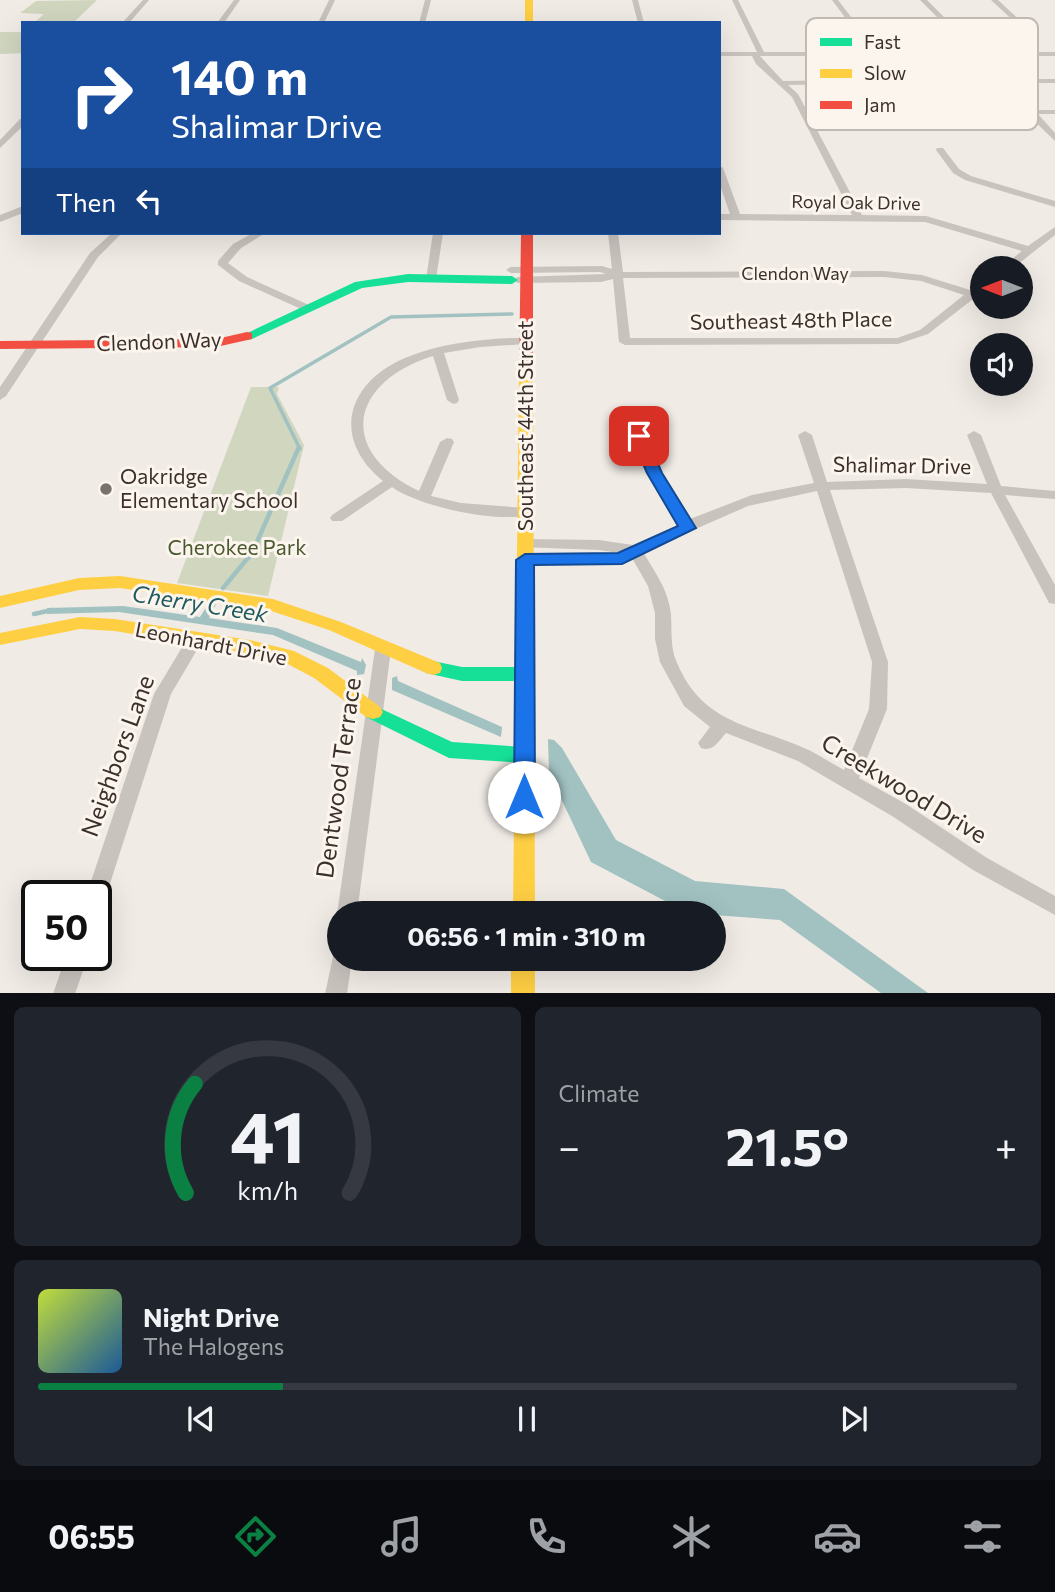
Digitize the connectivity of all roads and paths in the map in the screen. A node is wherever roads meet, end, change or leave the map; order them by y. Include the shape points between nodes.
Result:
1 (146, 0) edge
2 (237, 0) edge
3 (332, 0) edge
4 (428, 0) edge
5 (528, 0) edge
6 (635, 0) edge
7 (735, 0) edge
8 (835, 0) edge
9 (923, 0) edge
10 (994, 0) edge
11 (849, 18) edge
12 (941, 18) edge
13 (1014, 18) edge
14 (127, 21) edge
15 (221, 21) edge
16 (322, 21) edge
17 (423, 21) edge
18 (529, 21) edge
19 (640, 21) edge
20 (721, 54) edge
21 (758, 54) junction
22 (806, 54) edge
23 (781, 83) junction
24 (806, 83) edge
25 (803, 111) joint
26 (806, 117) edge
27 (1038, 120) edge
28 (0, 130) edge
29 (19, 130) edge
30 (813, 130) edge
31 (1055, 138) edge
32 (0, 145) edge
33 (940, 150) dead end
34 (721, 174) edge
35 (1055, 204) edge
36 (21, 210) edge
37 (721, 217) edge
38 (736, 217) junction
39 (859, 217) junction
40 (0, 219) edge
41 (1055, 230) edge
42 (115, 235) edge
43 (256, 235) edge
44 (438, 235) edge
45 (527, 235) edge
46 (613, 235) edge
47 (1029, 250) junction
48 (1021, 256) edge
49 (519, 275) junction
50 (616, 275) junction
51 (431, 279) junction
52 (970, 289) edge
53 (970, 296) edge
54 (305, 307) junction
55 (526, 341) junction
56 (0, 345) edge
57 (34, 345) junction
58 (438, 352) junction
59 (0, 396) edge
60 (453, 400) dead end
61 (805, 435) dead end
62 (974, 435) dead end
63 (639, 436) dead end
64 (447, 442) dead end
65 (390, 482) junction
66 (820, 485) junction
67 (996, 490) junction
68 (1055, 495) edge
69 (423, 498) junction
70 (525, 512) junction
71 (337, 518) dead end
72 (688, 528) junction
73 (634, 550) junction
74 (525, 552) junction
75 (1055, 600) edge
76 (0, 602) edge
77 (196, 638) junction
78 (0, 639) edge
79 (383, 649) junction
80 (525, 674) junction
81 (375, 713) junction
82 (722, 724) junction
83 (707, 743) dead end
84 (524, 755) junction
85 (848, 782) junction
86 (101, 880) edge
87 (349, 901) edge
88 (524, 901) edge
89 (1055, 906) edge
90 (71, 971) edge
91 (339, 971) edge
92 (523, 971) edge
93 (64, 993) edge
94 (336, 993) edge
95 (523, 993) edge

1 - 14 street
2 - 15 street
3 - 16 street
4 - 17 street
5 - 18 street
6 - 19 street
7 - 21 street
8 - 11 street
9 - 12 street
10 - 13 street
20 - 21 street
21 - 22 street
21 - 23 street via 759,62
23 - 24 street
23 - 25 street
25 - 26 street
27 - 31 street
28 - 29 street
29 - 32 street
30 - 39 street
33 - 35 street via 956,171 968,178
34 - 38 street
36 - 40 street
37 - 38 street, Royal Oak Drive
38 - 39 street, Royal Oak Drive
39 - 47 street, Royal Oak Drive via 926,219
41 - 47 street
42 - 57 street via 99,249
43 - 54 street via 237,246 222,263 243,279
44 - 51 street
45 - 49 street, Southeast 44th Street
46 - 50 street
47 - 48 street
49 - 50 street, Clendon Way via 601,279
49 - 51 street, Clendon Way
49 - 55 street, Southeast 44th Street
50 - 52 street, Clendon Way via 900,274
50 - 53 street, Southeast 48th Place via 625,342 898,341 924,332
51 - 54 street, Clendon Way via 359,285
54 - 57 street, Clendon Way via 258,333 216,343
55 - 58 street
55 - 70 street, Southeast 44th Street
56 - 57 street, Clendon Way
57 - 59 street
58 - 60 street
58 - 65 street via 391,371 359,408 354,432 366,455
61 - 66 street
62 - 67 street
63 - 72 street via 654,473
64 - 69 street
65 - 69 street
65 - 71 street
66 - 67 street, Shalimar Drive via 890,482
66 - 72 street, Shalimar Drive via 755,498
66 - 85 street via 880,662 878,709
67 - 68 street, Shalimar Drive
67 - 75 street
69 - 70 street via 484,511
70 - 74 street, Southeast 44th Street
72 - 73 street, Shalimar Drive
73 - 74 street, Shalimar Drive via 622,558 601,560
73 - 82 street, Creekwood Drive via 656,586 668,662 690,701
74 - 80 street, Southeast 44th Street
76 - 79 street via 79,584 120,582 272,605 335,626
77 - 78 street, Leonhardt Drive via 80,623
77 - 81 street, Leonhardt Drive via 287,656 321,673
77 - 86 street, Neighbors Lane via 163,694
79 - 80 street via 462,674
79 - 81 street, Dentwood Terrace
80 - 84 street, Southeast 44th Street
81 - 84 street, Leonhardt Drive via 449,750
81 - 87 street, Dentwood Terrace
82 - 83 street
82 - 85 street, Creekwood Drive via 804,756
84 - 88 street, Southeast 44th Street
85 - 89 street, Creekwood Drive
90 - 93 street
91 - 94 street
92 - 95 street

